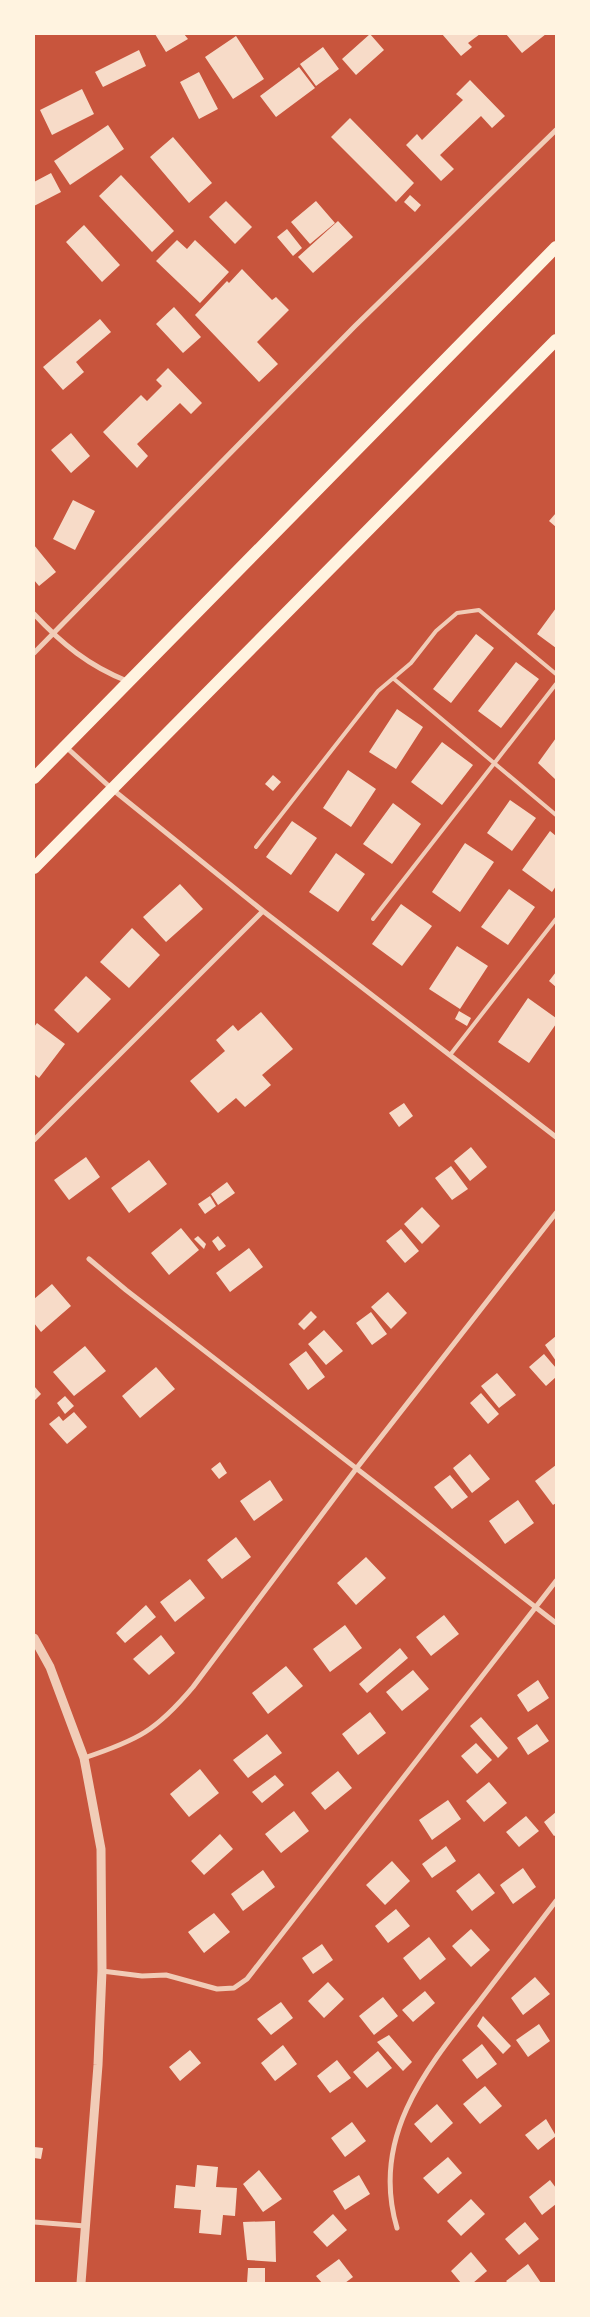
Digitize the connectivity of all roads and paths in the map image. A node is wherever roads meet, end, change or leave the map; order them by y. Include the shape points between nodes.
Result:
1 (556, 130) edge
2 (556, 247) edge
3 (556, 340) edge
4 (34, 617) edge
5 (53, 635) junction
6 (34, 653) edge
7 (556, 674) edge
8 (394, 679) junction
9 (128, 681) junction
10 (556, 684) edge
11 (65, 745) junction
12 (495, 763) junction
13 (34, 778) edge
14 (112, 789) junction
15 (556, 815) edge
16 (256, 847) dead end
17 (34, 868) edge
18 (263, 911) junction
19 (373, 918) dead end
20 (556, 919) edge
21 (450, 1055) junction
22 (556, 1137) edge
23 (34, 1140) edge
24 (556, 1213) edge
25 (89, 1258) dead end
26 (356, 1469) junction
27 (556, 1581) edge
28 (536, 1607) junction
29 (556, 1623) edge
30 (34, 1638) edge
31 (84, 1758) junction
32 (556, 1901) edge
33 (102, 1971) junction
34 (34, 2222) edge
35 (85, 2226) junction
36 (397, 2228) dead end
37 (81, 2283) edge

1 - 5 street via 355,326
2 - 9 main road
3 - 14 main road
4 - 5 street
5 - 6 street
5 - 9 street via 98,669
7 - 8 lane via 479,610 469,610 457,613 436,631
8 - 12 lane
8 - 16 lane via 378,691
9 - 11 main road
10 - 12 lane
11 - 13 main road
11 - 14 street
12 - 15 lane
12 - 19 lane
14 - 17 main road
14 - 18 street
18 - 21 street
18 - 23 street
20 - 21 lane
21 - 22 street
24 - 26 street
25 - 26 street
26 - 28 street
26 - 31 street via 172,1713 145,1734
27 - 28 street
28 - 29 street
28 - 33 street via 247,1978 234,1988 217,1989 166,1975
30 - 31 street via 50,1667
31 - 33 street via 101,1849
32 - 36 street via 446,2044 408,2101 391,2167 390,2206
33 - 35 street
34 - 35 street
35 - 37 street

